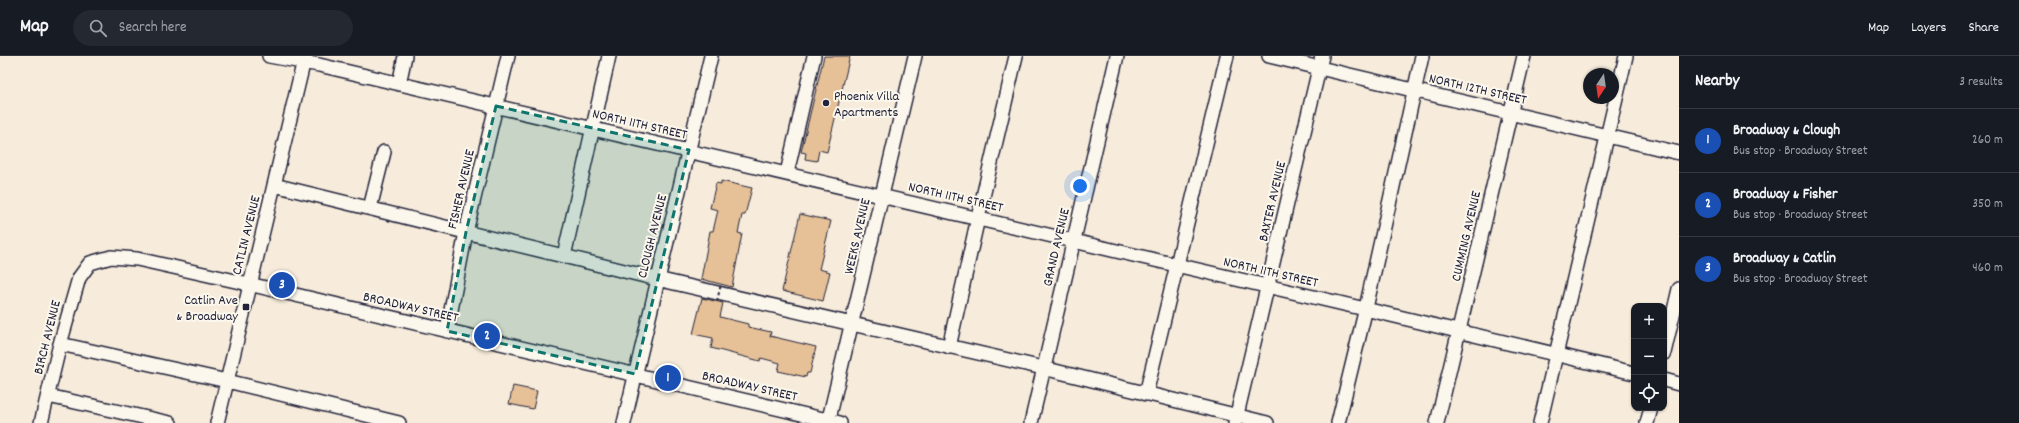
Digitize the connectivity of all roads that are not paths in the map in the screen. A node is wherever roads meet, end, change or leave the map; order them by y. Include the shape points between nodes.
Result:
1 (269, 56) edge
2 (405, 56) edge
3 (508, 56) edge
4 (609, 56) edge
5 (711, 56) edge
6 (814, 56) edge
7 (915, 56) edge
8 (1016, 56) edge
9 (1117, 56) edge
10 (1227, 56) edge
11 (1269, 56) edge
12 (1422, 56) edge
13 (1524, 56) edge
14 (1626, 56) edge
15 (304, 59) edge
16 (1320, 62) edge
17 (399, 84) junction
18 (1414, 89) junction
19 (496, 106) junction
20 (1510, 112) junction
21 (593, 129) junction
22 (1608, 135) junction
23 (689, 150) junction
24 (384, 152) dead end
25 (1679, 153) edge
26 (787, 173) junction
27 (274, 185) junction
28 (882, 195) junction
29 (370, 208) junction
30 (978, 218) junction
31 (466, 232) junction
32 (1074, 240) junction
33 (564, 256) junction
34 (90, 263) joint
35 (1177, 266) junction
36 (657, 279) junction
37 (249, 284) junction
38 (1267, 287) junction
39 (1679, 289) edge
40 (1366, 308) junction
41 (852, 323) junction
42 (1459, 330) junction
43 (447, 331) junction
44 (1667, 340) edge
45 (60, 344) junction
46 (949, 347) junction
47 (1555, 354) junction
48 (1043, 368) junction
49 (1631, 372) edge
50 (634, 374) junction
51 (227, 381) junction
52 (1667, 381) edge
53 (1679, 384) edge
54 (1146, 394) junction
55 (48, 396) junction
56 (1650, 411) edge
57 (1235, 419) edge
58 (833, 422) edge
59 (42, 423) edge
60 (170, 423) edge
61 (217, 423) edge
62 (399, 423) edge
63 (624, 423) edge
64 (1031, 423) edge
65 (1267, 423) edge
66 (1338, 423) edge
67 (1437, 423) edge
68 (1540, 423) edge
69 (1647, 423) edge

1 - 15 street, NORTH 11TH STREET
2 - 17 street
3 - 19 street, FISHER AVENUE
4 - 21 street
5 - 23 street, CLOUGH AVENUE
6 - 26 street
7 - 28 street, WEEKS AVENUE
8 - 30 street
9 - 32 street, GRAND AVENUE
10 - 35 street
11 - 16 street, NORTH 12TH STREET
12 - 18 street
13 - 20 street, CUMMING AVENUE
14 - 22 street
15 - 17 street, NORTH 11TH STREET
15 - 27 street, CATLIN AVENUE
16 - 18 street, NORTH 12TH STREET
16 - 38 street, BAXTER AVENUE
17 - 19 street, NORTH 11TH STREET
18 - 20 street, NORTH 12TH STREET
18 - 40 street
19 - 21 street, NORTH 11TH STREET
19 - 31 street, FISHER AVENUE
20 - 22 street, NORTH 12TH STREET
20 - 42 street, CUMMING AVENUE
21 - 23 street, NORTH 11TH STREET
21 - 33 street
22 - 25 street, NORTH 12TH STREET
22 - 47 street
23 - 26 street, NORTH 11TH STREET
23 - 36 street, CLOUGH AVENUE
24 - 29 street
26 - 28 street, NORTH 11TH STREET
27 - 29 street
27 - 37 street, CATLIN AVENUE
28 - 30 street, NORTH 11TH STREET
28 - 41 street, WEEKS AVENUE
29 - 31 street
30 - 32 street, NORTH 11TH STREET
30 - 46 street
31 - 33 street
31 - 43 street, FISHER AVENUE
32 - 35 street, NORTH 11TH STREET
32 - 48 street, GRAND AVENUE
33 - 36 street
34 - 37 street, BROADWAY STREET via 103,258 124,257
34 - 45 street, BIRCH AVENUE via 79,278
35 - 38 street, NORTH 11TH STREET
35 - 54 street
36 - 41 street
36 - 50 street, CLOUGH AVENUE
37 - 43 street, BROADWAY STREET
37 - 51 street, CATLIN AVENUE
38 - 40 street, NORTH 11TH STREET
38 - 57 street, BAXTER AVENUE
39 - 44 street
40 - 42 street, NORTH 11TH STREET
40 - 66 street
41 - 46 street
41 - 58 street, WEEKS AVENUE
42 - 47 street, NORTH 11TH STREET
42 - 67 street, CUMMING AVENUE
43 - 50 street, BROADWAY STREET
45 - 51 street
45 - 55 street, BIRCH AVENUE
46 - 48 street
47 - 49 street, NORTH 11TH STREET
47 - 68 street
48 - 54 street
48 - 64 street, GRAND AVENUE
50 - 58 street, BROADWAY STREET
50 - 63 street, CLOUGH AVENUE
51 - 61 street, CATLIN AVENUE
51 - 62 street
52 - 53 street
54 - 57 street
55 - 59 street, BIRCH AVENUE
55 - 60 street
56 - 69 street
57 - 65 street

